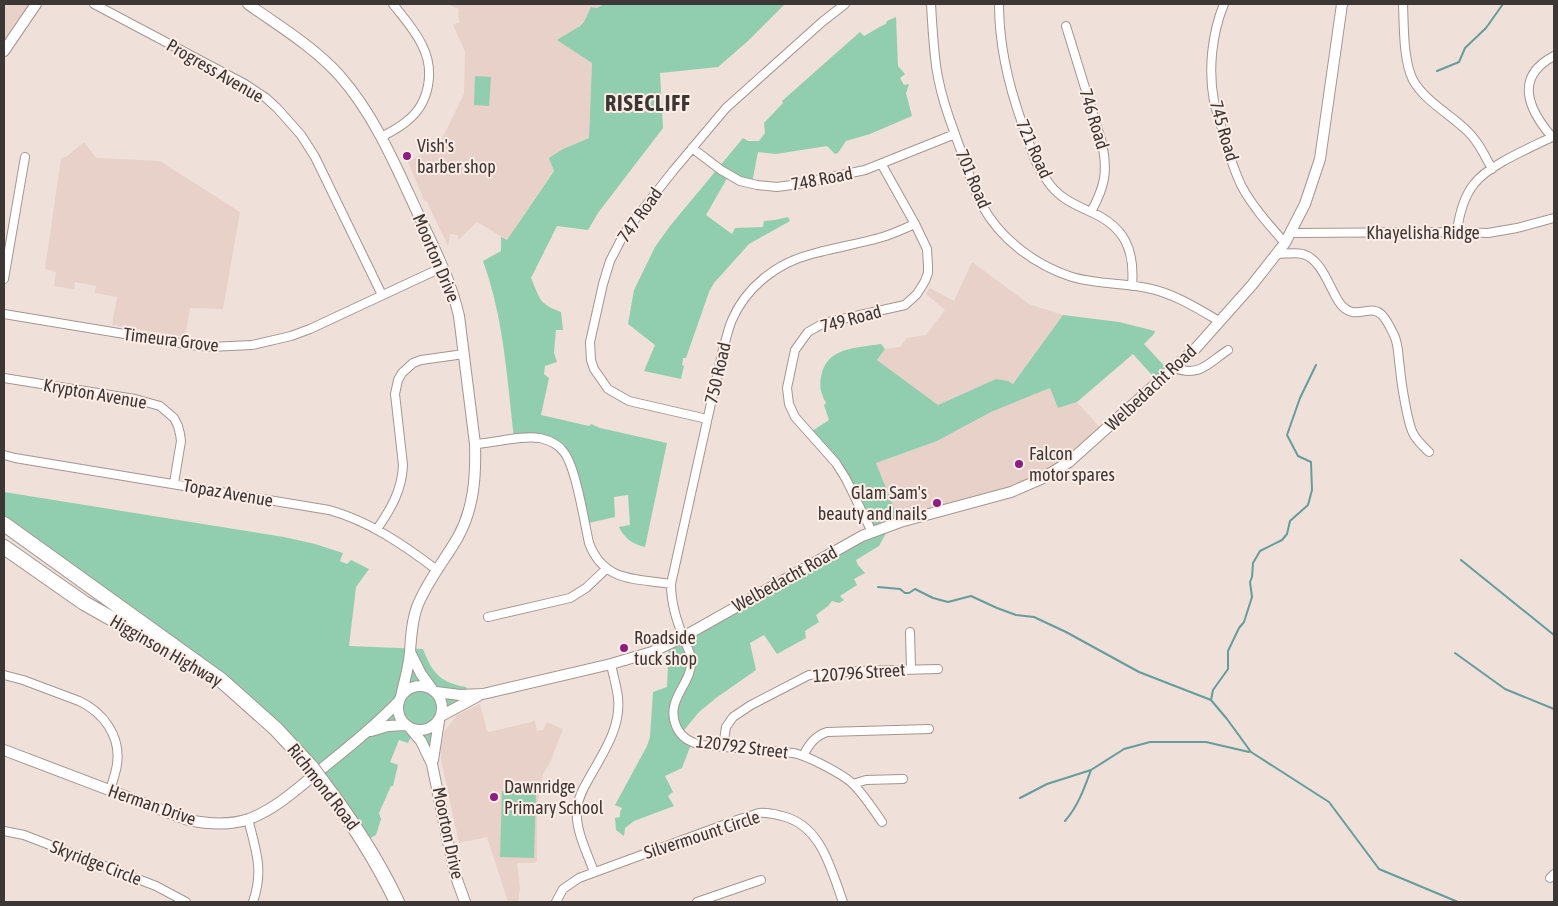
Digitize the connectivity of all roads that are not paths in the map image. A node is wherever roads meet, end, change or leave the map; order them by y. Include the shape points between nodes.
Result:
1 (36, 4) edge
2 (94, 4) edge
3 (249, 4) edge
4 (393, 4) edge
5 (845, 4) edge
6 (931, 4) edge
7 (999, 4) edge
8 (1224, 4) edge
9 (1342, 4) edge
10 (1403, 4) edge
11 (1066, 26) dead end
12 (4, 51) edge
13 (1554, 56) edge
14 (955, 134) junction
15 (1553, 136) edge
16 (380, 137) junction
17 (692, 148) junction
18 (25, 157) dead end
19 (882, 164) junction
20 (1492, 169) junction
21 (1091, 212) junction
22 (1554, 218) edge
23 (915, 224) junction
24 (1457, 232) junction
25 (1291, 233) junction
26 (1285, 243) junction
27 (1276, 254) junction
28 (443, 266) junction
29 (4, 279) edge
30 (1132, 286) junction
31 (382, 295) junction
32 (4, 314) edge
33 (1219, 322) junction
34 (1228, 350) dead end
35 (464, 354) junction
36 (1174, 368) junction
37 (4, 378) edge
38 (707, 419) junction
39 (475, 444) junction
40 (1429, 452) dead end
41 (4, 455) edge
42 (174, 484) junction
43 (4, 523) edge
44 (377, 529) junction
45 (872, 532) junction
46 (4, 548) edge
47 (606, 569) junction
48 (438, 570) junction
49 (672, 584) junction
50 (488, 618) dead end
51 (910, 632) dead end
52 (683, 637) junction
53 (410, 652) junction
54 (611, 664) junction
55 (912, 669) junction
56 (938, 669) dead end
57 (4, 675) edge
58 (228, 688) junction
59 (434, 691) junction
60 (483, 694) junction
61 (400, 699) junction
62 (440, 718) junction
63 (408, 726) junction
64 (929, 729) dead end
65 (367, 732) junction
66 (723, 747) junction
67 (4, 750) edge
68 (803, 756) junction
69 (432, 764) junction
70 (903, 779) dead end
71 (853, 784) junction
72 (110, 791) junction
73 (248, 819) junction
74 (882, 822) dead end
75 (4, 831) edge
76 (594, 872) junction
77 (761, 880) dead end
78 (186, 902) edge
79 (253, 902) edge
80 (397, 902) edge
81 (464, 902) edge
82 (556, 902) edge
83 (697, 902) edge
84 (843, 902) edge

1 - 12 street
2 - 31 street, Progress Avenue via 245,84 289,120 315,157
3 - 16 street, Moorton Drive via 339,75 368,114
4 - 16 street via 422,43 430,76 418,109 406,122
5 - 17 street, 747 Road via 736,98
6 - 14 street, 701 Road via 938,75
7 - 21 street, 721 Road via 1001,42 1008,79 1038,167 1062,197
8 - 26 street, 745 Road via 1212,53 1214,101 1242,185 1252,204
9 - 25 street, Welbedacht Road via 1320,160
10 - 20 street via 1408,66 1414,81 1471,134
11 - 21 street, 746 Road via 1105,157 1105,178
13 - 15 street via 1535,71 1529,92 1532,109
14 - 19 street, 748 Road
14 - 30 street, 701 Road via 983,207 1014,245 1064,274
15 - 20 street
16 - 28 street, Moorton Drive
17 - 19 street, 748 Road via 731,176 769,187 854,173
17 - 38 street, 747 Road via 618,243 603,284 590,351 598,375 608,389 621,398
18 - 29 street
19 - 23 street, 749 Road
20 - 24 street via 1473,185 1461,209
21 - 30 street, 721 Road via 1110,222 1125,240 1132,259
22 - 24 street, Khayelisha Ridge via 1499,232
23 - 38 street, 750 Road via 882,238 798,258 780,266 762,280 732,320
23 - 45 street, 749 Road via 927,248 928,266 925,281 917,294 905,305 824,323 808,332 795,350 787,388 795,417 836,463
24 - 25 street, Khayelisha Ridge
25 - 26 street, Welbedacht Road
26 - 27 street, Welbedacht Road
27 - 33 street, Welbedacht Road
27 - 40 street via 1299,253 1312,259 1347,311 1382,314 1397,344 1413,434
28 - 31 street, Timeura Grove
28 - 35 street, Moorton Drive via 455,298
30 - 33 street, 701 Road via 1168,294
31 - 32 street, Timeura Grove via 310,329 274,341 245,346 191,345
33 - 36 street, Welbedacht Road
34 - 36 street via 1194,372
35 - 39 street, Moorton Drive
35 - 44 street via 416,361 398,380 395,394 402,476 395,500
36 - 45 street, Welbedacht Road via 1080,453 1049,475 1011,492
37 - 42 street, Krypton Avenue via 160,406 174,418 180,434
38 - 49 street, 750 Road
39 - 47 street via 538,438 563,450 571,466 589,543 593,554
39 - 48 street, Moorton Drive via 475,478 470,509 459,536
41 - 42 street, Topaz Avenue
42 - 44 street, Topaz Avenue via 329,510
43 - 58 highway, Higginson Highway
44 - 48 street, Topaz Avenue
45 - 52 street, Welbedacht Road
46 - 58 highway, Higginson Highway via 78,599
47 - 49 street via 632,579
47 - 50 street via 570,598
48 - 53 street, Moorton Drive via 417,608
49 - 52 street, 750 Road via 672,602
51 - 55 street
52 - 54 street, Welbedacht Road via 652,652
52 - 66 street, 120792 Street via 691,665 674,707 676,726 691,742
53 - 59 street
53 - 61 street, Moorton Drive
54 - 60 street, Welbedacht Road
54 - 76 street via 618,695 617,721 584,788 576,815
55 - 56 street, 120796 Street
55 - 66 street, 120796 Street via 823,673 804,677 732,716 726,727
57 - 72 street via 87,704 99,714 112,732 118,750
58 - 80 highway, Richmond Road via 276,730 316,774 358,831
59 - 60 street, Welbedacht Road
59 - 61 street via 415,686
59 - 62 street via 442,703
60 - 62 street, Welbedacht Road
61 - 63 street via 399,714
61 - 65 street, Herman Drive
62 - 63 street via 426,730
62 - 69 street, Moorton Drive
63 - 65 street, Herman Drive via 388,726
63 - 69 street, Moorton Drive via 421,741
64 - 68 street via 827,732 815,738
65 - 73 street, Herman Drive via 274,807
66 - 68 street, 120792 Street
67 - 72 street, Herman Drive
68 - 71 street, 120792 Street
69 - 81 street, Moorton Drive
70 - 71 street via 866,780
71 - 74 street, 120792 Street
72 - 73 street, Herman Drive via 201,822 225,823
73 - 79 street via 259,868
75 - 78 street, Skyridge Circle via 17,833 148,883
76 - 82 street, Silvermount Circle via 569,884
76 - 84 street, Silvermount Circle via 737,820 759,813 772,813 794,820 812,833 824,852
77 - 83 street

